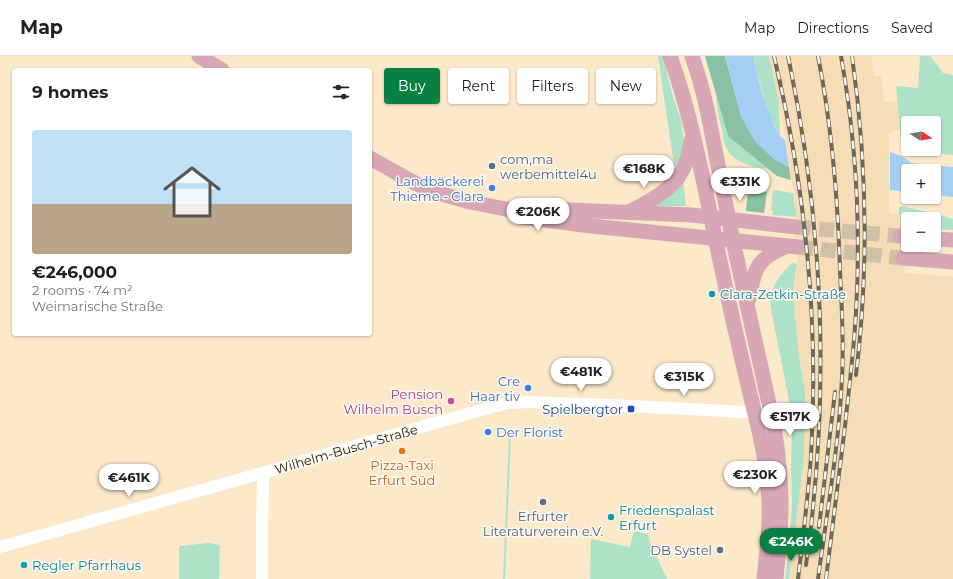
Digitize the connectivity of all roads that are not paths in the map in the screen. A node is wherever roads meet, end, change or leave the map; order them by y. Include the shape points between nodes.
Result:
1 (199, 56) edge
2 (670, 56) edge
3 (692, 56) edge
4 (219, 68) edge
5 (693, 134) junction
6 (372, 159) edge
7 (510, 210) junction
8 (628, 213) junction
9 (710, 217) junction
10 (729, 220) junction
11 (796, 227) tunnel mouth
12 (716, 239) junction
13 (941, 239) edge
14 (953, 240) edge
15 (733, 241) junction
16 (903, 258) tunnel mouth
17 (953, 262) edge
18 (748, 304) junction
19 (770, 408) junction
20 (754, 411) junction
21 (265, 472) junction
22 (0, 547) edge
23 (262, 579) edge
24 (764, 579) edge
25 (776, 579) edge

1 - 4 main road
2 - 5 main road via 683,91
3 - 10 main road via 707,109
5 - 8 main road via 682,172 673,183 658,196
5 - 9 main road
6 - 7 main road via 431,191
7 - 8 main road via 522,208
7 - 12 main road via 522,217
8 - 9 main road
9 - 10 main road
9 - 12 main road
10 - 11 main road
10 - 15 main road
12 - 15 main road
12 - 20 main road
13 - 14 main road
15 - 18 main road
15 - 18 main road via 793,246 773,253 758,266
16 - 17 main road
18 - 19 main road
19 - 20 street, Wilhelm-Busch-Straße
19 - 25 main road via 780,479 781,514
20 - 21 street, Wilhelm-Busch-Straße via 507,403
20 - 24 main road via 766,465 768,489
21 - 22 street, Wilhelm-Busch-Straße
21 - 23 street

